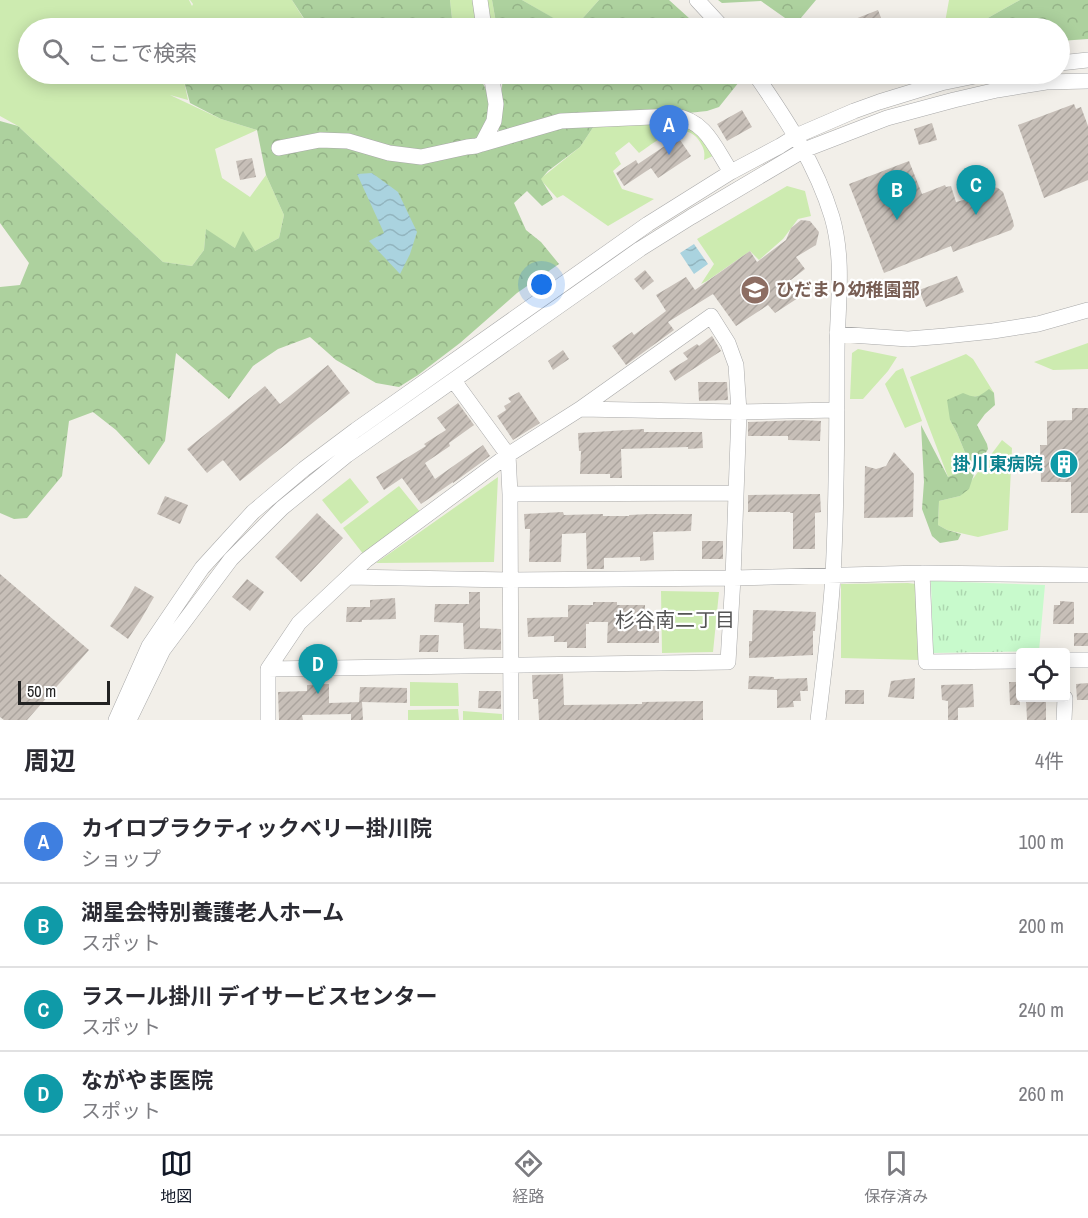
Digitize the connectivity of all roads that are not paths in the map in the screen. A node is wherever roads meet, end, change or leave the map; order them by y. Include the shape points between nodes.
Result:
1 (480, 0) edge
2 (697, 0) edge
3 (483, 18) edge
4 (714, 18) edge
5 (1088, 60) edge
6 (1070, 62) edge
7 (1070, 69) edge
8 (1088, 69) edge
9 (1070, 81) edge
10 (1088, 81) edge
11 (493, 84) edge
12 (762, 84) edge
13 (938, 84) edge
14 (1034, 84) edge
15 (796, 136) junction
16 (482, 144) junction
17 (279, 148) dead end
18 (804, 150) junction
19 (731, 172) junction
20 (1088, 310) edge
21 (837, 334) junction
22 (454, 381) junction
23 (580, 409) junction
24 (837, 410) junction
25 (739, 411) junction
26 (508, 455) junction
27 (736, 493) junction
28 (510, 494) junction
29 (922, 573) junction
30 (1088, 574) edge
31 (833, 575) junction
32 (348, 577) junction
33 (733, 578) junction
34 (510, 580) junction
35 (1070, 660) edge
36 (1088, 660) edge
37 (1016, 661) edge
38 (510, 665) junction
39 (268, 669) junction
40 (1065, 702) edge
41 (116, 720) edge
42 (129, 720) edge
43 (268, 720) edge
44 (511, 720) edge
45 (818, 720) edge
46 (1064, 720) edge

1 - 3 street
2 - 4 street
5 - 6 street
7 - 8 street
9 - 10 street
11 - 16 street via 494,121
12 - 15 street
13 - 15 street via 879,102
14 - 18 street via 887,118
15 - 18 street
15 - 19 street
16 - 17 street via 421,157 348,141 320,140
16 - 19 street via 561,121 674,116 704,129
18 - 21 street via 817,176 834,230 840,299
18 - 22 street via 640,249
19 - 41 street via 648,224 365,423 253,512 202,568 149,646
20 - 21 street via 1038,324 945,336 908,339
21 - 24 street
22 - 26 street
22 - 42 street via 347,455 282,508 231,559 163,650
23 - 25 street
23 - 25 street via 711,316 736,365
23 - 26 street
24 - 25 street
24 - 31 street
25 - 27 street
26 - 28 street
26 - 32 street
27 - 28 street
27 - 33 street
28 - 34 street
29 - 30 street
29 - 31 street
29 - 37 street via 926,662
31 - 33 street
31 - 45 street
32 - 34 street
32 - 39 street via 300,623
33 - 34 street
33 - 38 street via 728,662
34 - 38 street
35 - 36 street
38 - 39 street
38 - 44 street
39 - 43 street
40 - 46 street

